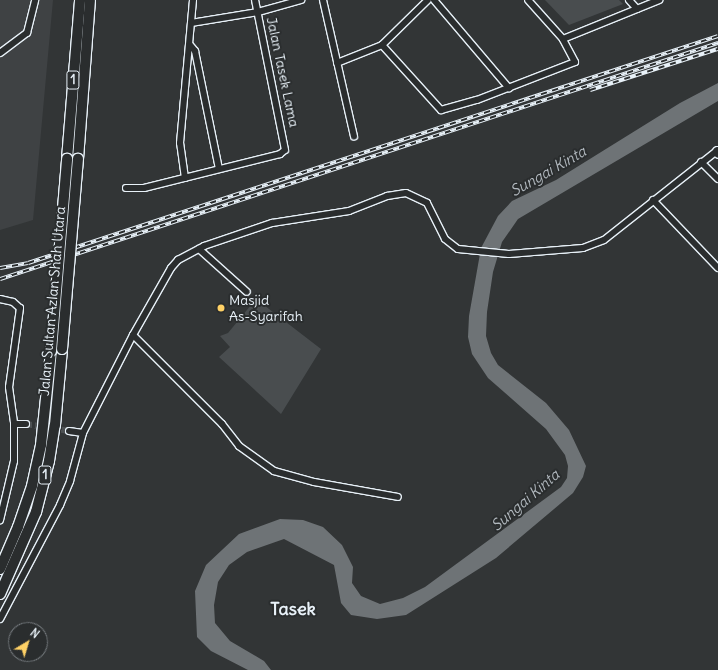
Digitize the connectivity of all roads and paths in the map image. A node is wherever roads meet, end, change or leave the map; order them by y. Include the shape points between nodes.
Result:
1 (35, 0) edge
2 (80, 0) edge
3 (90, 0) edge
4 (193, 0) edge
5 (255, 0) edge
6 (301, 0) edge
7 (323, 0) edge
8 (428, 0) edge
9 (434, 0) edge
10 (528, 0) edge
11 (629, 0) edge
12 (659, 0) edge
13 (637, 9) junction
14 (258, 12) junction
15 (191, 23) junction
16 (563, 39) junction
17 (190, 45) junction
18 (382, 45) junction
19 (0, 53) edge
20 (337, 63) junction
21 (186, 77) junction
22 (200, 81) junction
23 (509, 88) junction
24 (354, 137) dead end
25 (718, 151) edge
26 (702, 162) junction
27 (219, 169) junction
28 (185, 178) junction
29 (718, 179) edge
30 (126, 188) dead end
31 (653, 200) junction
32 (199, 249) junction
33 (718, 268) edge
34 (247, 292) dead end
35 (0, 299) edge
36 (133, 335) junction
37 (14, 424) junction
38 (26, 424) tunnel mouth
39 (69, 431) tunnel mouth
40 (83, 433) junction
41 (398, 497) dead end
42 (0, 520) edge
43 (0, 569) edge
44 (0, 594) edge
45 (0, 619) edge

1 - 19 street via 27,33
2 - 43 main road, Jalan Sultan Azlan Shah Utara / 1, bridge via 41,445 32,486
3 - 44 main road, Jalan Sultan Azlan Shah Utara / 1, bridge via 55,424 36,512
4 - 15 street
5 - 14 street, Jalan Tasek Lama
6 - 14 street
7 - 20 street
8 - 18 street
9 - 23 street
10 - 16 street
11 - 13 street
12 - 13 street
13 - 16 street
14 - 15 street
14 - 27 street, Jalan Tasek Lama via 286,150
15 - 17 street
16 - 23 street via 575,62
17 - 21 street
17 - 22 street via 195,51
18 - 20 street
18 - 23 street via 441,110
20 - 24 street
21 - 22 street
21 - 28 street via 180,143
22 - 27 street
25 - 26 street
26 - 29 street
26 - 31 street
27 - 28 street
28 - 30 street via 144,188
31 - 32 street via 604,240 583,248 509,254 476,252 452,246 426,203 406,193 387,196 349,211 272,223
31 - 33 street
32 - 34 street
32 - 36 street via 178,260 171,268
35 - 37 street via 13,302 20,308 9,386
36 - 40 street
36 - 41 street via 222,424 239,446 274,471 314,482
37 - 38 street
37 - 42 street via 14,461
39 - 40 street
40 - 45 street via 70,481 60,505

